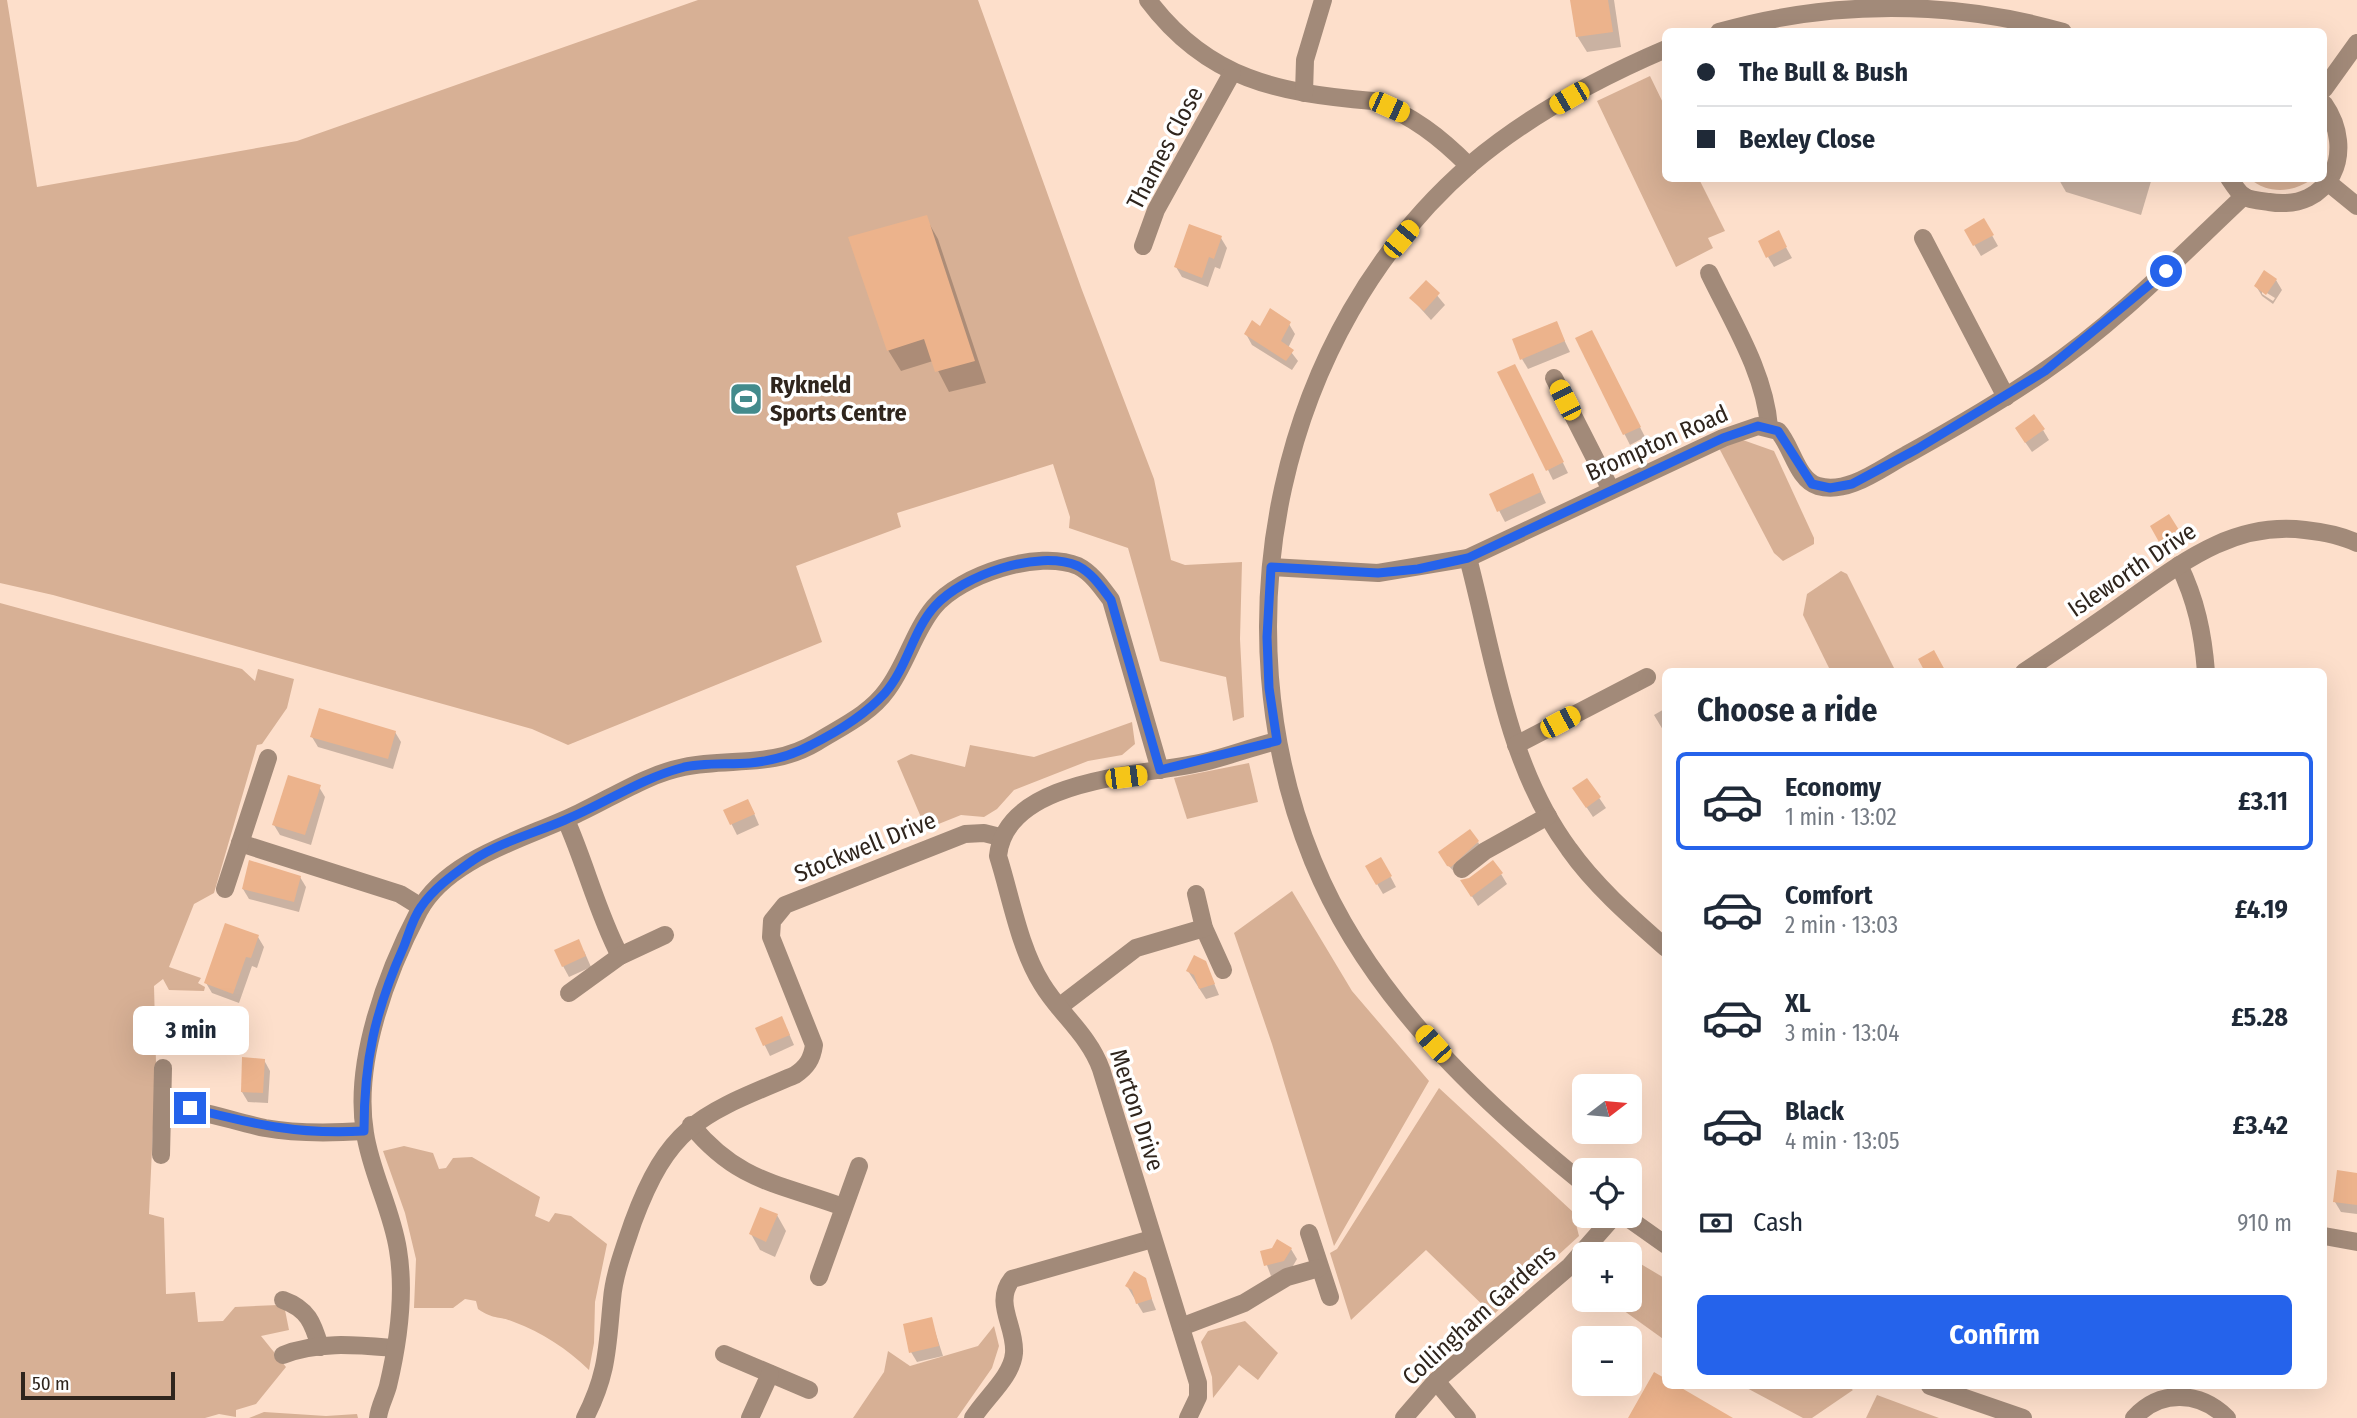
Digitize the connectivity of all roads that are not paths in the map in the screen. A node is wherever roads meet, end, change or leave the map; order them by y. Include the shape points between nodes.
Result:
1 (1148, 0) edge
2 (1323, 0) edge
3 (1822, 4) edge
4 (1734, 28) edge
5 (2049, 28) edge
6 (2357, 43) edge
7 (1662, 51) edge
8 (1232, 73) junction
9 (2327, 85) edge
10 (1304, 93) junction
11 (2327, 109) edge
12 (1469, 166) junction
13 (2232, 182) edge
14 (2330, 184) junction
15 (2244, 196) junction
16 (2357, 206) edge
17 (1923, 238) dead end
18 (1143, 246) dead end
19 (1709, 273) dead end
20 (1554, 378) dead end
21 (2006, 397) junction
22 (1769, 427) junction
23 (1611, 490) junction
24 (2357, 543) edge
25 (1468, 558) junction
26 (2179, 565) junction
27 (1271, 567) junction
28 (2030, 668) edge
29 (2206, 668) edge
30 (1647, 677) dead end
31 (1277, 741) junction
32 (1516, 745) junction
33 (268, 758) dead end
34 (1160, 770) junction
35 (1548, 816) junction
36 (566, 820) junction
37 (1000, 837) junction
38 (240, 843) junction
39 (1462, 869) dead end
40 (225, 890) dead end
41 (1196, 894) dead end
42 (421, 907) junction
43 (1204, 928) junction
44 (665, 935) dead end
45 (1662, 944) edge
46 (620, 956) junction
47 (1223, 970) dead end
48 (569, 993) dead end
49 (1059, 1007) junction
50 (163, 1068) dead end
51 (163, 1107) junction
52 (691, 1125) junction
53 (364, 1131) junction
54 (161, 1155) dead end
55 (859, 1166) dead end
56 (1572, 1174) edge
57 (843, 1206) junction
58 (1603, 1228) edge
59 (1642, 1228) edge
60 (1309, 1233) dead end
61 (2327, 1237) edge
62 (1152, 1239) junction
63 (1662, 1242) edge
64 (2357, 1242) edge
65 (1319, 1268) junction
66 (818, 1278) dead end
67 (1330, 1297) dead end
68 (283, 1300) dead end
69 (1181, 1327) junction
70 (320, 1347) junction
71 (394, 1349) junction
72 (283, 1354) dead end
73 (723, 1354) dead end
74 (770, 1374) junction
75 (1436, 1381) junction
76 (1939, 1389) edge
77 (809, 1390) dead end
78 (2185, 1391) edge
79 (378, 1418) edge
80 (585, 1418) edge
81 (750, 1418) edge
82 (973, 1418) edge
83 (1188, 1418) edge
84 (1404, 1418) edge
85 (1467, 1418) edge
86 (2023, 1418) edge
87 (2134, 1418) edge
88 (2227, 1418) edge

1 - 8 street via 1190,46
2 - 10 street via 1305,60
3 - 4 street
3 - 5 street via 1972,11
6 - 9 street
7 - 12 street via 1531,121
8 - 10 street
8 - 18 street, Thames Close via 1156,210
10 - 12 street via 1373,101 1412,117
11 - 14 street via 2337,127 2340,148
12 - 27 street via 1386,258 1343,325 1289,458
13 - 15 street
14 - 15 street via 2318,195 2288,204
14 - 16 street
15 - 21 street, Brompton Road via 2102,327
17 - 21 street
19 - 22 street via 1760,382
20 - 23 street
21 - 22 street, Brompton Road via 1841,487 1816,486 1809,481 1782,436
22 - 23 street, Brompton Road via 1758,426 1723,438
23 - 25 street, Brompton Road
24 - 26 street, Isleworth Drive via 2315,531 2258,530 2221,540
25 - 27 street, Brompton Road via 1378,573
25 - 32 street
26 - 28 street, Isleworth Drive
26 - 29 street via 2200,619
27 - 31 street via 1267,637
30 - 32 street
31 - 34 street
31 - 56 street via 1313,862 1374,972 1446,1058
32 - 35 street
33 - 38 street
34 - 36 street via 1111,600 1098,582 1077,566 1017,564 988,571 955,588 934,607 887,690 868,710 811,745 753,763 685,766
34 - 37 street via 1070,788 1027,807
35 - 39 street
35 - 45 street via 1569,850
36 - 42 street via 475,859
36 - 46 street via 601,920
37 - 49 street, Merton Drive via 998,856 1033,969
37 - 52 street, Stockwell Drive via 965,834 785,905 772,921 771,937 814,1045 812,1057 795,1074 714,1109
38 - 40 street
38 - 42 street via 400,894
41 - 43 street
42 - 53 street via 376,1014 364,1083
43 - 47 street
43 - 49 street via 1136,948
44 - 46 street
46 - 48 street
49 - 62 street, Merton Drive via 1096,1056
50 - 51 street
51 - 53 street via 190,1108 266,1128
51 - 54 street
52 - 57 street via 712,1151 732,1166 784,1189
52 - 80 street, Stockwell Drive via 663,1156 639,1207 612,1297 610,1347 601,1383
53 - 71 street via 398,1250
55 - 57 street
57 - 66 street
58 - 75 street, Collingham Gardens via 1570,1266
59 - 63 street
60 - 65 street
61 - 64 street
62 - 69 street, Merton Drive
62 - 82 street via 1012,1279 1003,1299 1014,1354 1004,1377
65 - 67 street
65 - 69 street via 1287,1277 1244,1303
68 - 70 street via 300,1306
69 - 83 street, Merton Drive via 1198,1383 1198,1397
70 - 71 street
70 - 72 street
71 - 79 street
73 - 74 street
74 - 77 street
74 - 81 street
75 - 84 street, Collingham Gardens
75 - 85 street
76 - 86 street
78 - 87 street via 2153,1402
78 - 88 street

